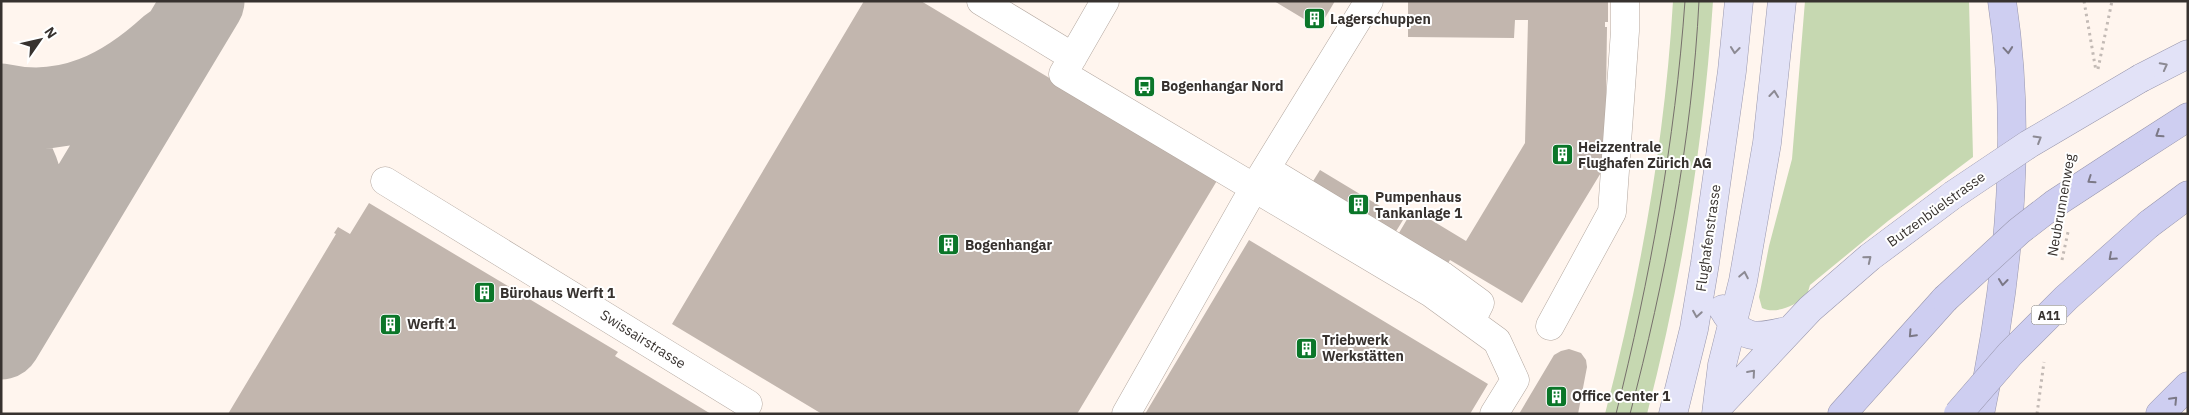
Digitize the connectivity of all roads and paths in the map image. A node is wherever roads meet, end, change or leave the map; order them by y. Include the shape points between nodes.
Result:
1 (981, 1) edge
2 (1105, 1) edge
3 (1369, 1) edge
4 (1625, 1) edge
5 (1739, 1) edge
6 (1782, 1) edge
7 (2002, 1) edge
8 (2084, 1) edge
9 (2112, 1) edge
10 (2188, 54) edge
11 (1073, 57) junction
12 (2188, 117) edge
13 (1722, 144) junction
14 (1260, 178) junction
15 (385, 181) dead end
16 (2188, 194) edge
17 (2068, 232) dead end
18 (2062, 261) dead end
19 (1733, 323) junction
20 (1550, 326) dead end
21 (1790, 330) junction
22 (2044, 358) dead end
23 (2188, 386) edge
24 (757, 409) edge
25 (1717, 411) edge
26 (1126, 414) edge
27 (1494, 414) edge
28 (1673, 414) edge
29 (1842, 414) edge
30 (1958, 414) edge
31 (1980, 414) edge
32 (2037, 414) edge
33 (2160, 414) edge

1 - 11 lane
2 - 11 lane
3 - 14 lane
4 - 20 lane via 1612,212
5 -> 13 main road, Flughafenstrasse
19 -> 6 main road via 1768,142
7 -> 31 highway via 2010,72 2011,195 1998,321
8 - 9 path via 2096,76
21 -> 10 main road, Butzenbüelstrasse, bridge via 1863,263 1954,195 2029,144
11 - 14 lane via 1063,74
12 -> 29 highway, bridge via 2054,204 2019,231 1946,299
13 - 19 main road via 1734,183 1718,290 1720,302
13 -> 28 main road, Flughafenstrasse via 1694,329
14 - 26 lane
14 - 27 lane via 1497,341 1515,380
15 - 24 lane, Swissairstrasse
16 -> 30 highway, A11, bridge via 2066,298 2010,354
17 - 18 path, Neubrunnenweg
19 - 21 main road via 1743,333 1757,338
19 - 25 main road via 1722,365
25 -> 21 main road, Butzenbüelstrasse
22 - 32 path
33 -> 23 highway

